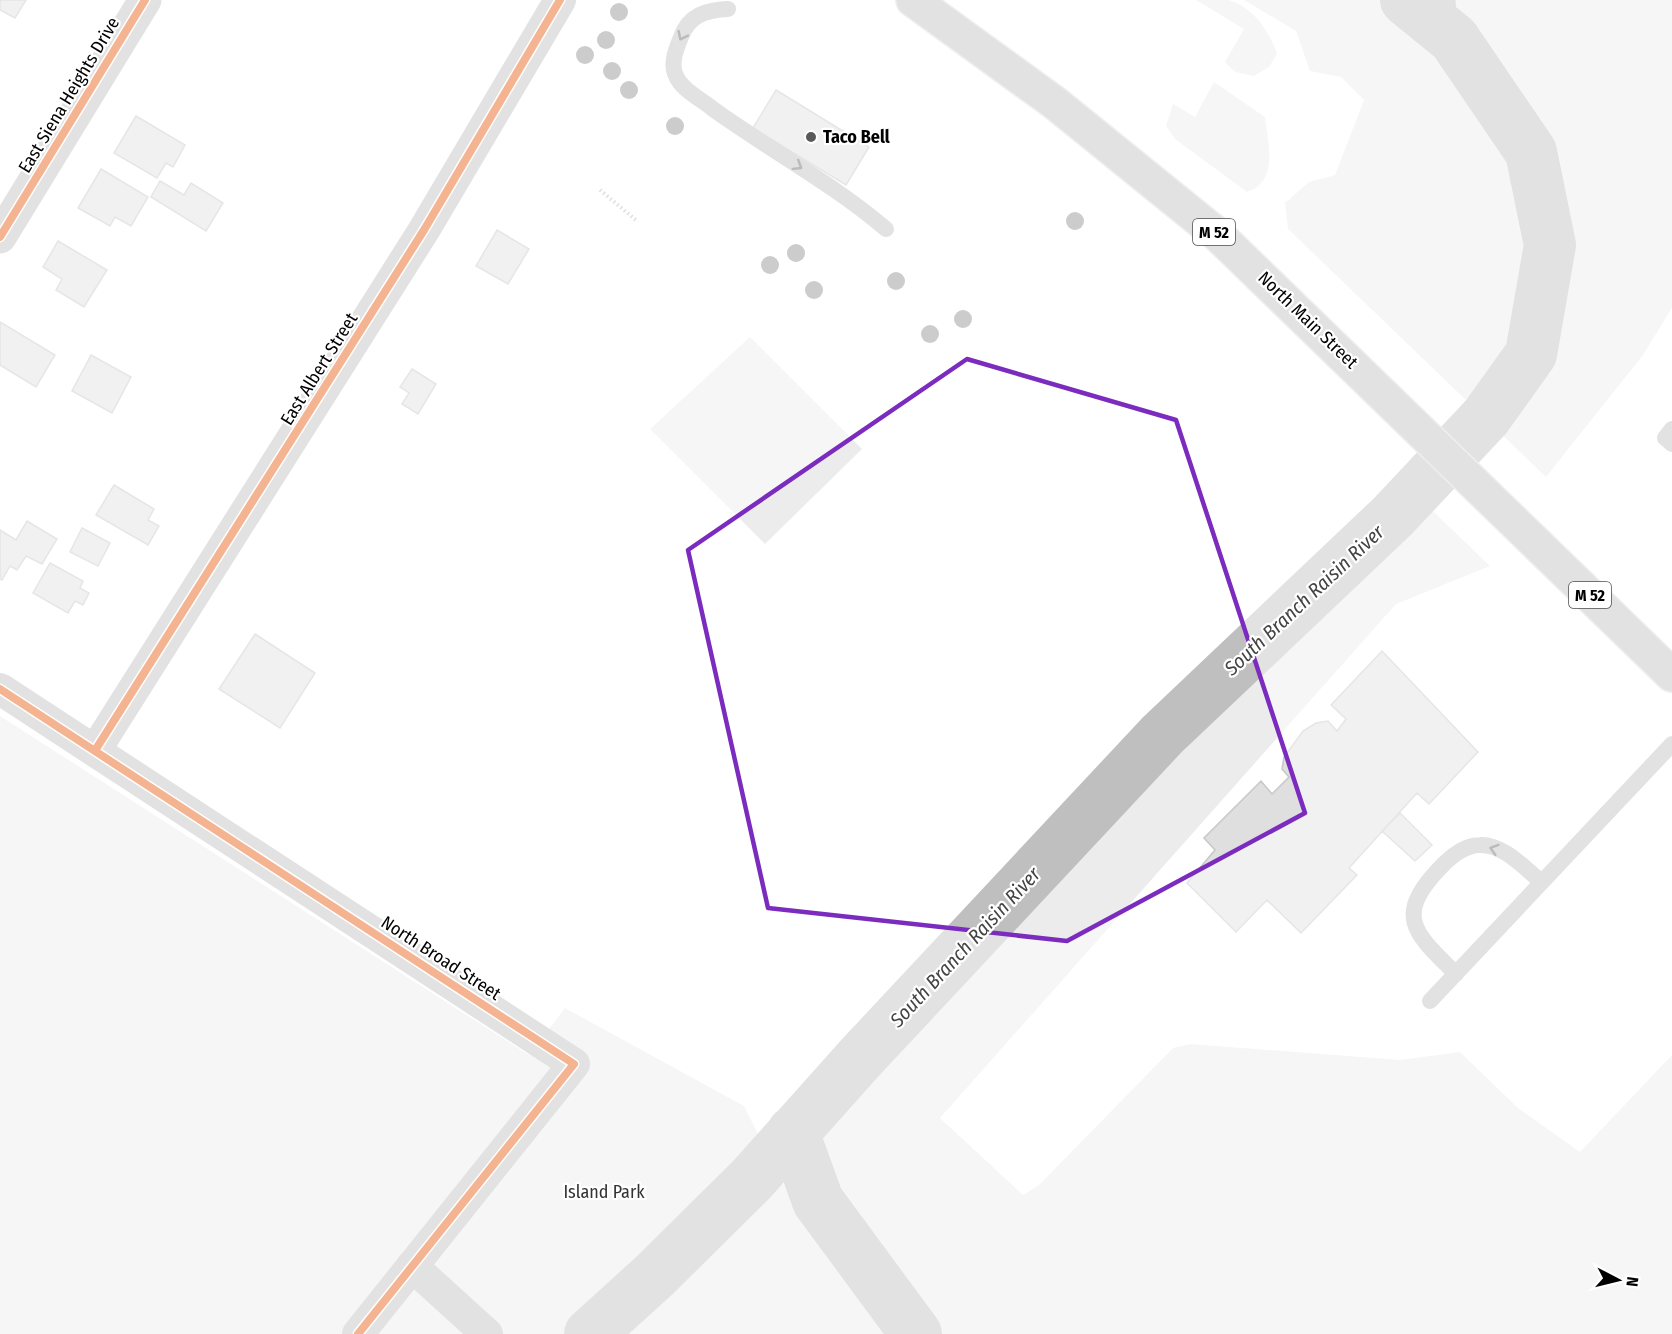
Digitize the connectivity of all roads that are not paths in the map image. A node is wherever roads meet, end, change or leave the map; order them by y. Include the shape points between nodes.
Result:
1 (145, 0) edge
2 (560, 0) edge
3 (913, 0) edge
4 (728, 9) dead end
5 (886, 229) dead end
6 (0, 237) edge
7 (1672, 429) edge
8 (1672, 444) edge
9 (1672, 675) edge
10 (0, 689) edge
11 (1672, 744) edge
12 (96, 749) junction
13 (1542, 882) junction
14 (1456, 974) junction
15 (1430, 1001) dead end
16 (412, 1266) junction
17 (481, 1328) edge
18 (358, 1334) edge

1 - 6 main road, East Siena Heights Drive
2 - 12 street, East Albert Street via 424,230
3 - 9 main road, North Main Street / M 52 via 1055,104 1218,235
4 -> 5 lane via 696,14 681,34 672,63 680,84 745,133 855,202
7 - 8 lane via 1665,438
10 - 12 street, North Broad Street
11 - 13 lane
12 - 16 street, North Broad Street via 574,1064
13 - 14 lane
13 -> 14 lane via 1505,852 1480,844 1450,856 1421,888 1411,912 1420,939
14 - 15 lane
16 - 17 street
16 - 18 street, North Broad Street

